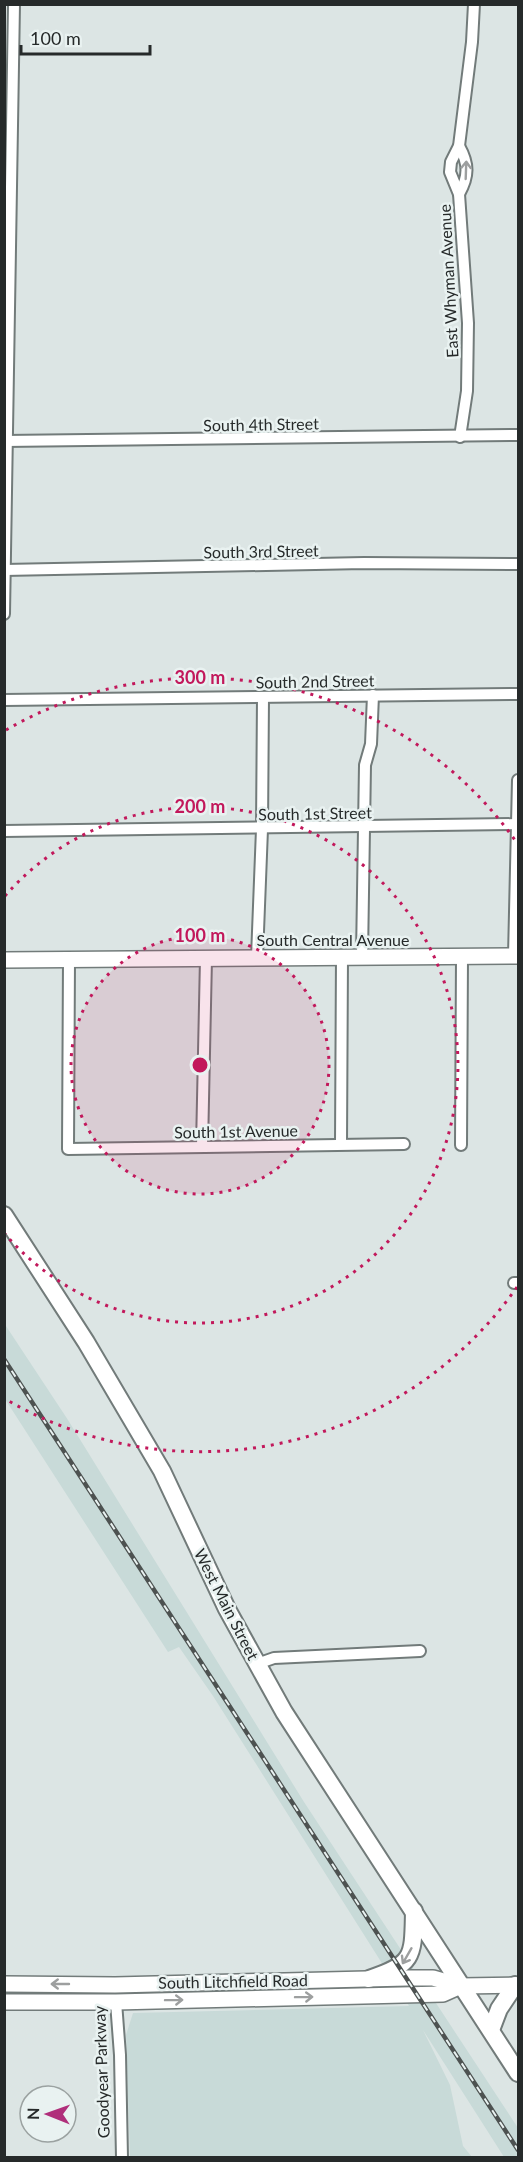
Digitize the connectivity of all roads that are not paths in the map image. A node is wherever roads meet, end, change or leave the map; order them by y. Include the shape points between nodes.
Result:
1 (14, 4) edge
2 (474, 4) edge
3 (459, 146) junction
4 (459, 194) junction
5 (519, 435) edge
6 (460, 437) junction
7 (6, 441) edge
8 (519, 564) edge
9 (5, 570) edge
10 (4, 614) edge
11 (519, 694) edge
12 (373, 695) junction
13 (263, 697) junction
14 (4, 700) edge
15 (519, 780) edge
16 (518, 824) edge
17 (364, 827) junction
18 (262, 829) junction
19 (4, 831) edge
20 (342, 956) junction
21 (362, 956) junction
22 (516, 956) edge
23 (256, 957) junction
24 (462, 957) junction
25 (206, 958) junction
26 (4, 960) edge
27 (69, 960) junction
28 (341, 1144) junction
29 (404, 1144) dead end
30 (461, 1145) dead end
31 (202, 1146) junction
32 (4, 1215) edge
33 (420, 1651) dead end
34 (257, 1664) junction
35 (414, 1910) junction
36 (369, 1979) junction
37 (4, 1984) edge
38 (115, 1985) junction
39 (517, 1985) edge
40 (461, 1986) junction
41 (4, 2002) edge
42 (116, 2002) junction
43 (491, 2030) junction
44 (519, 2073) edge
45 (122, 2157) edge

1 - 7 street
2 - 3 street, East Whyman Avenue
4 -> 3 street, East Whyman Avenue via 468,174
3 - 4 street, East Whyman Avenue via 450,171
4 - 6 street, East Whyman Avenue via 468,323 467,391
5 - 6 street, South 4th Street
6 - 7 street, South 4th Street
7 - 9 street
8 - 9 street, South 3rd Street
9 - 10 street
11 - 12 street, South 2nd Street
12 - 13 street, South 2nd Street
12 - 17 street via 371,744 365,765
13 - 14 street, South 2nd Street
13 - 18 street
15 - 16 street
16 - 17 street, South 1st Street
16 - 22 street
17 - 18 street, South 1st Street
17 - 21 street
18 - 19 street, South 1st Street
18 - 23 street
20 - 21 main road, South Central Avenue
20 - 23 main road, South Central Avenue
20 - 28 street
21 - 24 main road, South Central Avenue
22 - 24 main road, South Central Avenue
23 - 25 main road, South Central Avenue
24 - 30 street
25 - 27 main road, South Central Avenue
25 - 31 street
26 - 27 main road, South Central Avenue
27 - 31 street, South 1st Avenue via 68,1149
28 - 29 street, South 1st Avenue
28 - 31 street, South 1st Avenue
32 - 34 main road, West Main Street via 86,1342 162,1471
33 - 34 street via 274,1658
34 - 35 main road, West Main Street via 317,1765
35 -> 36 main road via 409,1956 399,1967
35 - 40 main road, West Main Street
36 - 38 main road, South Litchfield Road
36 - 40 main road, South Litchfield Road via 433,1978
38 -> 37 main road, South Litchfield Road
38 - 42 main road, Goodyear Parkway
39 - 40 main road, South Litchfield Road
39 - 43 main road via 498,2009
42 -> 40 main road, South Litchfield Road via 443,1994
40 - 43 main road, West Main Street
41 - 42 main road, South Litchfield Road
42 - 45 street, Goodyear Parkway
43 - 44 main road, West Main Street

